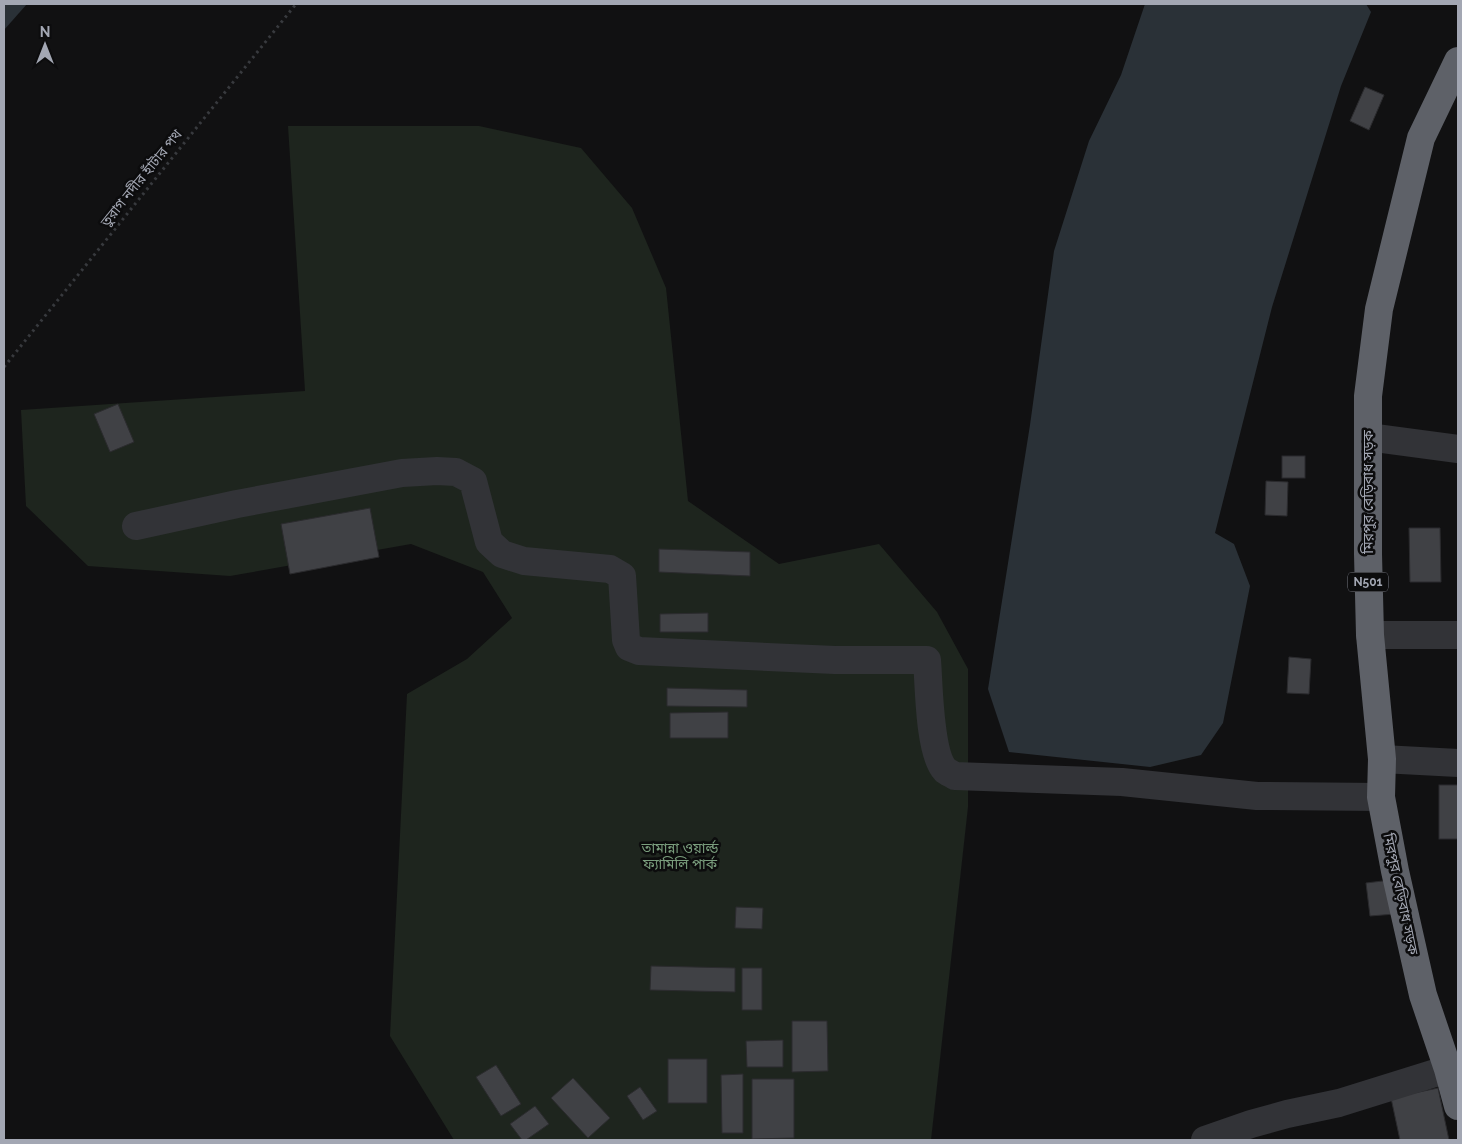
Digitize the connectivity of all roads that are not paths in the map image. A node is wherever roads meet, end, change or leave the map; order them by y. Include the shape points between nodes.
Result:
1 (1458, 61) edge
2 (1368, 437) junction
3 (1458, 449) edge
4 (136, 526) dead end
5 (1370, 635) junction
6 (1458, 635) edge
7 (1382, 758) junction
8 (1458, 763) edge
9 (1381, 797) junction
10 (1448, 1069) junction
11 (1458, 1106) edge
12 (1205, 1140) edge

1 - 2 highway, মিরপুর বেড়িবাধ সড়ক / N501 via 1421,138 1379,309 1368,396
2 - 3 street
2 - 5 highway, মিরপুর বেড়িবাধ সড়ক / N501
4 - 9 street via 402,473 456,472 472,481 489,542 502,554 524,561 610,569 622,576 626,640 629,647 639,651 835,660 927,660 932,728 938,757 945,770 955,776 1122,782 1256,796
5 - 6 street
5 - 7 highway, মিরপুর বেড়িবাধ সড়ক / N501
7 - 8 street
7 - 9 highway, মিরপুর বেড়িবাধ সড়ক / N501
9 - 10 highway, মিরপুর বেড়িবাধ সড়ক / N501 via 1423,995
10 - 11 highway, মিরপুর বেড়িবাধ সড়ক / N501
10 - 12 street

